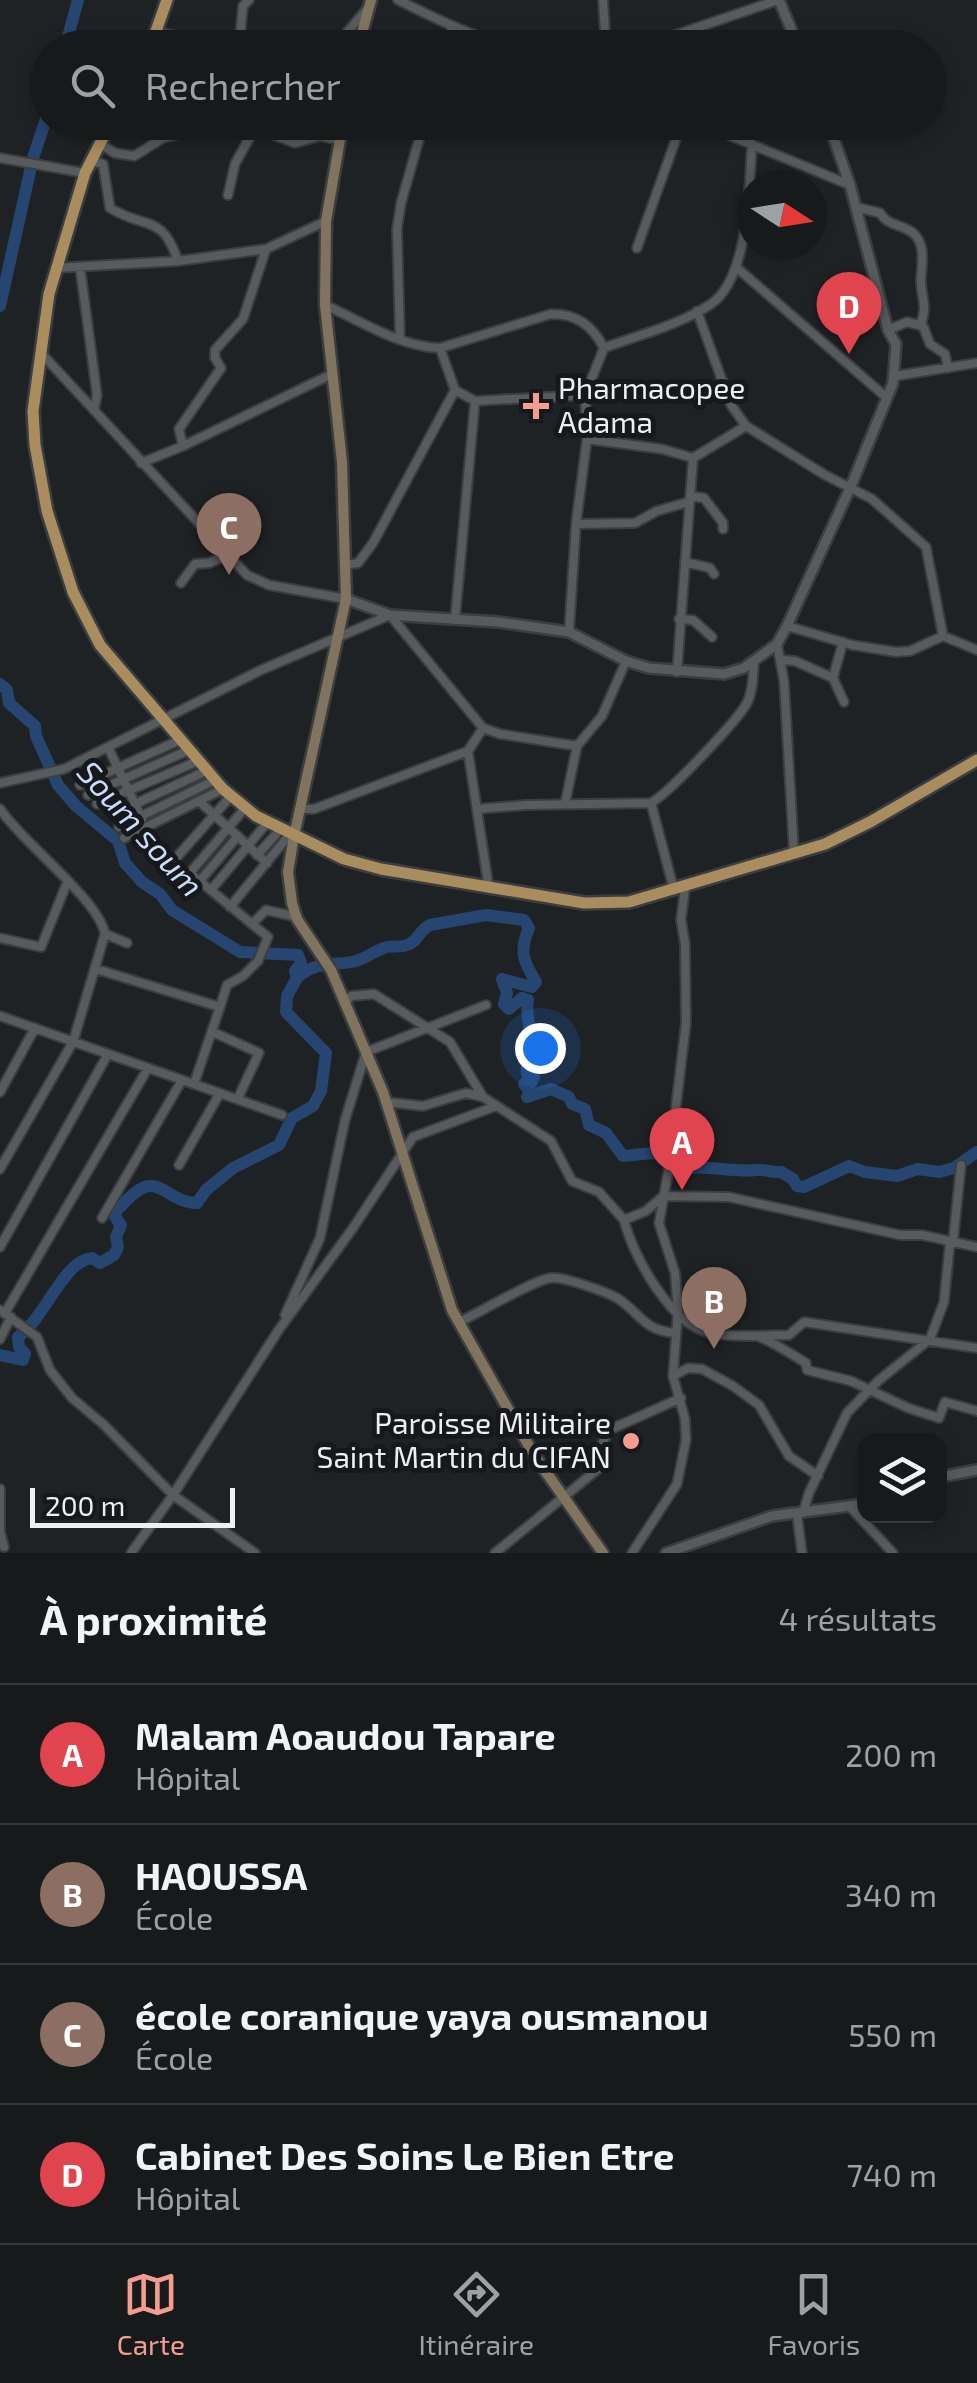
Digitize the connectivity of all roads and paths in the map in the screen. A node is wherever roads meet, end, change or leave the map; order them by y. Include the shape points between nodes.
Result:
1 (167, 0) edge
2 (248, 0) edge
3 (398, 0) edge
4 (603, 0) edge
5 (778, 0) edge
6 (368, 5) edge
7 (452, 26) junction
8 (157, 30) edge
9 (241, 30) edge
10 (348, 30) edge
11 (362, 30) edge
12 (451, 30) edge
13 (466, 30) edge
14 (605, 30) edge
15 (690, 30) edge
16 (791, 30) edge
17 (102, 140) edge
18 (160, 140) edge
19 (248, 140) edge
20 (340, 140) edge
21 (419, 140) edge
22 (676, 140) edge
23 (742, 140) edge
24 (834, 140) edge
25 (100, 144) junction
26 (752, 144) junction
27 (0, 158) edge
28 (88, 167) junction
29 (850, 185) junction
30 (228, 195) dead end
31 (856, 206) junction
32 (326, 221) junction
33 (637, 248) dead end
34 (266, 249) junction
35 (178, 261) junction
36 (80, 267) junction
37 (736, 267) junction
38 (55, 268) junction
39 (325, 305) junction
40 (697, 311) junction
41 (920, 324) junction
42 (888, 330) junction
43 (400, 339) junction
44 (440, 348) junction
45 (604, 348) junction
46 (40, 352) junction
47 (977, 363) edge
48 (948, 368) junction
49 (332, 374) junction
50 (895, 376) junction
51 (455, 390) junction
52 (585, 396) junction
53 (887, 398) junction
54 (475, 401) junction
55 (94, 410) junction
56 (746, 426) junction
57 (587, 439) junction
58 (183, 446) junction
59 (694, 458) junction
60 (141, 463) junction
61 (850, 486) junction
62 (689, 499) junction
63 (576, 524) junction
64 (722, 529) dead end
65 (227, 555) junction
66 (685, 562) junction
67 (346, 565) junction
68 (714, 574) dead end
69 (181, 583) dead end
70 (346, 600) junction
71 (390, 615) junction
72 (680, 619) junction
73 (454, 620) junction
74 (788, 626) junction
75 (569, 632) junction
76 (943, 636) junction
77 (712, 637) dead end
78 (339, 638) junction
79 (843, 642) junction
80 (777, 644) junction
81 (977, 650) edge
82 (782, 660) junction
83 (626, 661) junction
84 (754, 663) junction
85 (677, 672) junction
86 (832, 678) junction
87 (844, 702) dead end
88 (161, 718) junction
89 (482, 728) junction
90 (180, 740) junction
91 (108, 746) junction
92 (577, 746) junction
93 (468, 750) junction
94 (977, 760) edge
95 (120, 768) junction
96 (210, 775) junction
97 (124, 779) junction
98 (0, 782) edge
99 (80, 785) dead end
100 (128, 791) junction
101 (88, 795) dead end
102 (200, 802) junction
103 (651, 803) junction
104 (97, 804) dead end
105 (565, 804) junction
106 (133, 805) junction
107 (245, 808) junction
108 (301, 809) junction
109 (478, 809) junction
110 (118, 812) dead end
111 (1, 814) edge
112 (214, 815) junction
113 (140, 816) junction
114 (268, 823) junction
115 (119, 826) dead end
116 (227, 826) junction
117 (146, 828) junction
118 (288, 834) junction
119 (238, 836) junction
120 (124, 838) dead end
121 (247, 846) junction
122 (794, 854) junction
123 (257, 856) junction
124 (176, 858) dead end
125 (267, 863) junction
126 (200, 882) junction
127 (68, 883) junction
128 (680, 889) junction
129 (211, 890) junction
130 (489, 890) junction
131 (230, 908) junction
132 (297, 917) junction
133 (252, 924) junction
134 (104, 934) junction
135 (0, 938) edge
136 (127, 943) dead end
137 (96, 969) junction
138 (346, 1002) junction
139 (486, 1005) dead end
140 (220, 1008) junction
141 (0, 1016) edge
142 (428, 1026) junction
143 (35, 1028) junction
144 (212, 1032) junction
145 (73, 1042) junction
146 (366, 1052) junction
147 (108, 1054) junction
148 (148, 1068) junction
149 (182, 1080) junction
150 (194, 1084) junction
151 (0, 1092) edge
152 (220, 1094) junction
153 (483, 1097) junction
154 (238, 1098) junction
155 (386, 1102) junction
156 (496, 1106) junction
157 (282, 1115) dead end
158 (403, 1150) junction
159 (960, 1164) dead end
160 (178, 1165) dead end
161 (0, 1169) edge
162 (663, 1196) junction
163 (102, 1218) dead end
164 (624, 1220) junction
165 (951, 1242) junction
166 (0, 1247) edge
167 (977, 1247) edge
168 (678, 1311) junction
169 (5, 1313) edge
170 (459, 1322) junction
171 (278, 1331) junction
172 (675, 1332) junction
173 (754, 1334) junction
174 (0, 1339) edge
175 (930, 1339) junction
176 (977, 1348) edge
177 (674, 1376) junction
178 (871, 1389) junction
179 (680, 1398) junction
180 (977, 1412) edge
181 (977, 1470) edge
182 (947, 1475) edge
183 (818, 1476) junction
184 (0, 1489) edge
185 (564, 1494) junction
186 (173, 1495) junction
187 (857, 1506) edge
188 (852, 1508) junction
189 (800, 1514) junction
190 (4, 1547) dead end
191 (131, 1553) edge
192 (254, 1553) edge
193 (496, 1553) edge
194 (602, 1553) edge
195 (632, 1553) edge
196 (666, 1553) edge
197 (802, 1553) edge
198 (894, 1553) edge

1 - 8 main road
2 - 9 street
3 - 7 street
4 - 14 street
5 - 15 street
5 - 16 street
6 - 10 street
6 - 11 main road
7 - 12 street
7 - 13 street
17 - 25 main road
18 - 25 street via 134,156
19 - 30 street
20 - 32 main road
21 - 43 street via 400,203
22 - 33 street
23 - 26 street
24 - 29 street
25 - 28 main road
26 - 29 street
26 - 37 street
27 - 28 street
28 - 35 street via 103,164 110,208 164,231
28 - 38 main road
29 - 31 street
31 - 41 street via 880,213 917,239 926,303
31 - 42 street
32 - 34 street
32 - 39 main road
34 - 35 street
34 - 58 street via 243,318 215,350 220,368 180,428
35 - 36 street
36 - 38 street
36 - 55 street
37 - 40 street via 714,302
37 - 53 street
38 - 46 main road
39 - 43 street
39 - 49 main road
40 - 45 street
40 - 56 street via 731,404
41 - 42 street
41 - 48 street
42 - 50 street via 896,344
43 - 44 street
44 - 45 street via 565,314 594,330
44 - 51 street
45 - 52 street
46 - 55 street
46 - 88 main road via 35,445 72,592 100,645
47 - 48 street
48 - 50 street
49 - 58 street
49 - 67 main road
50 - 53 street
51 - 54 street
51 - 67 street via 373,544 358,563
52 - 54 street
52 - 57 street
53 - 61 street
54 - 73 street
55 - 60 street
56 - 59 street
56 - 61 street
57 - 59 street
57 - 63 street
58 - 60 street
59 - 62 street
60 - 65 street
61 - 74 street
61 - 76 street via 926,547
62 - 63 street via 635,522
62 - 64 street via 704,498
62 - 66 street
63 - 75 street
65 - 69 street via 196,564
65 - 70 street via 258,581
66 - 68 street
66 - 72 street
67 - 70 main road
70 - 71 street
70 - 78 main road
71 - 73 street
71 - 78 street
71 - 89 street
72 - 77 street via 698,623
72 - 85 street
73 - 75 street
74 - 79 street
74 - 80 street
75 - 83 street
76 - 79 street via 896,652
76 - 81 street
78 - 88 street
78 - 108 main road
79 - 86 street
80 - 82 street
80 - 84 street
82 - 86 street
82 - 122 street
83 - 85 street
83 - 92 street via 602,716
84 - 85 street via 724,674
84 - 103 street via 746,705
86 - 87 street
88 - 90 main road
88 - 91 street
89 - 92 street
89 - 93 street
90 - 95 street
90 - 96 main road
91 - 95 street
91 - 98 street via 50,774
92 - 105 street
93 - 108 street
93 - 109 street
94 - 122 main road via 870,822
95 - 97 street
95 - 99 street
96 - 97 street
96 - 100 street
96 - 102 street
96 - 106 street
96 - 107 main road
96 - 112 street
96 - 113 street
97 - 100 street
97 - 101 street
100 - 104 street
100 - 106 street
102 - 112 street
102 - 117 street
103 - 105 street
103 - 128 street
105 - 109 street
106 - 110 street
106 - 113 street
107 - 114 main road
107 - 116 street
108 - 118 main road
109 - 130 street
111 - 127 street
112 - 116 street
112 - 124 street
113 - 115 street
113 - 117 street
114 - 118 main road
114 - 121 street
116 - 119 street
116 - 126 street via 190,870
117 - 120 street
118 - 123 street
118 - 125 street
118 - 130 main road via 344,859
118 - 132 main road via 289,891
119 - 121 street
119 - 126 street
121 - 123 street
121 - 129 street
122 - 128 main road
123 - 125 street
125 - 131 street
126 - 129 street
127 - 134 street via 84,896
127 - 135 street via 44,945
128 - 130 main road via 584,904
128 - 162 street via 686,1023
129 - 131 street
131 - 133 street
132 - 133 street via 266,910
132 - 138 main road
133 - 140 street via 268,936 266,948 228,986
134 - 136 street
134 - 137 street
137 - 140 street
137 - 145 street
138 - 142 street via 374,994
138 - 146 main road
139 - 142 street
140 - 144 street
141 - 143 street
142 - 146 street
142 - 153 street via 457,1048
143 - 145 street
143 - 151 street
144 - 150 street
144 - 154 street via 259,1054
145 - 147 street
145 - 161 street
146 - 155 main road
146 - 171 street via 320,1238
147 - 148 street
147 - 166 street
148 - 149 street
148 - 169 street
149 - 150 street
149 - 163 street
150 - 152 street
152 - 154 street
152 - 160 street
153 - 155 street via 466,1093 424,1106
153 - 156 street
154 - 157 street
155 - 158 main road
156 - 158 street via 413,1136
156 - 164 street via 552,1141 572,1181 600,1192
158 - 170 main road
158 - 171 street
159 - 165 street
162 - 164 street
162 - 165 street via 729,1197
162 - 168 street via 658,1223 676,1274
164 - 168 street via 641,1264
165 - 167 street
165 - 175 street via 944,1302
168 - 172 street
168 - 173 street via 712,1334
169 - 174 street
169 - 186 street via 32,1332 72,1398
170 - 172 street via 550,1278 608,1294 640,1322
170 - 185 main road via 515,1424
171 - 186 street
172 - 177 street
173 - 175 street via 789,1335 804,1322
173 - 178 street via 793,1354 807,1370
175 - 176 street
175 - 178 street
177 - 179 street
177 - 183 street via 702,1369 734,1386 759,1405 790,1456
178 - 180 street via 939,1418 944,1402
178 - 183 street via 847,1412
179 - 185 street via 609,1430 599,1468
179 - 195 street via 686,1440 677,1484
181 - 182 street
183 - 189 street
184 - 190 street
185 - 193 street
185 - 194 main road
186 - 191 street
186 - 192 street
187 - 188 street
188 - 189 street
188 - 198 street
189 - 196 street via 772,1516
189 - 197 street

